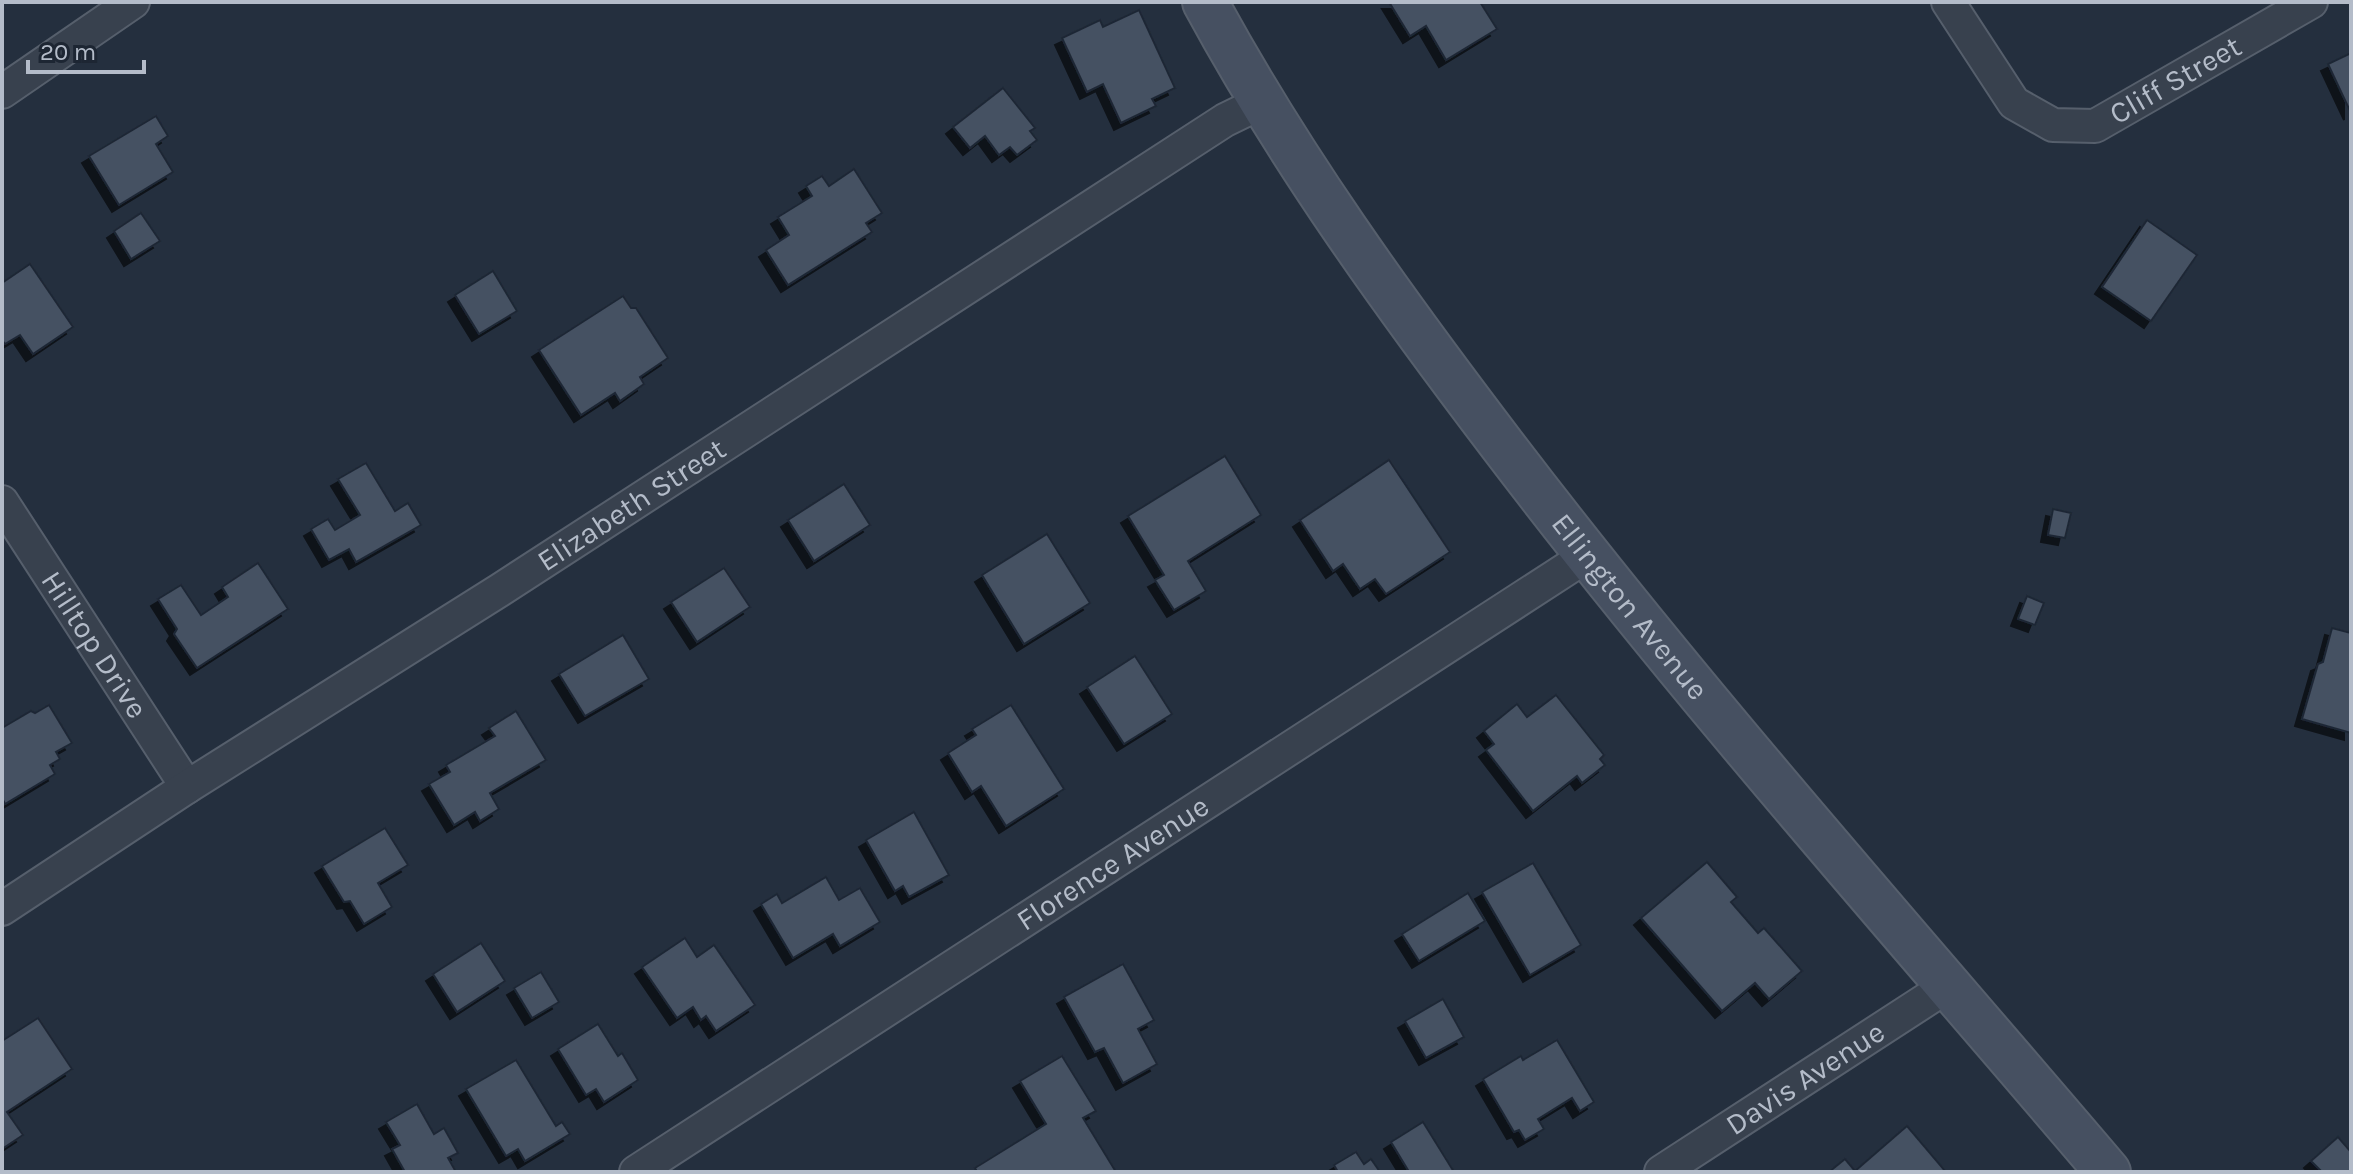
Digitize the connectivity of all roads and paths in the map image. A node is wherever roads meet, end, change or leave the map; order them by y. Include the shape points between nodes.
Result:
1 (133, 2) edge
2 (1205, 2) edge
3 (1948, 2) edge
4 (2311, 2) edge
5 (2, 92) edge
6 (1262, 102) junction
7 (2, 502) edge
8 (1588, 555) junction
9 (187, 787) junction
10 (2, 909) edge
11 (1949, 985) junction
12 (636, 1172) edge
13 (1661, 1172) edge
14 (2108, 1172) edge

1 - 5 street
2 - 6 street, Ellington Avenue
3 - 4 street, Cliff Street via 2014,103 2053,125 2095,126
6 - 8 street, Ellington Avenue via 1410,322
6 - 9 street, Elizabeth Street via 1225,120
7 - 9 street, Hilltop Drive
8 - 11 street, Ellington Avenue
8 - 12 street, Florence Avenue
9 - 10 street, Elizabeth Street
11 - 13 street, Davis Avenue
11 - 14 street, Ellington Avenue

